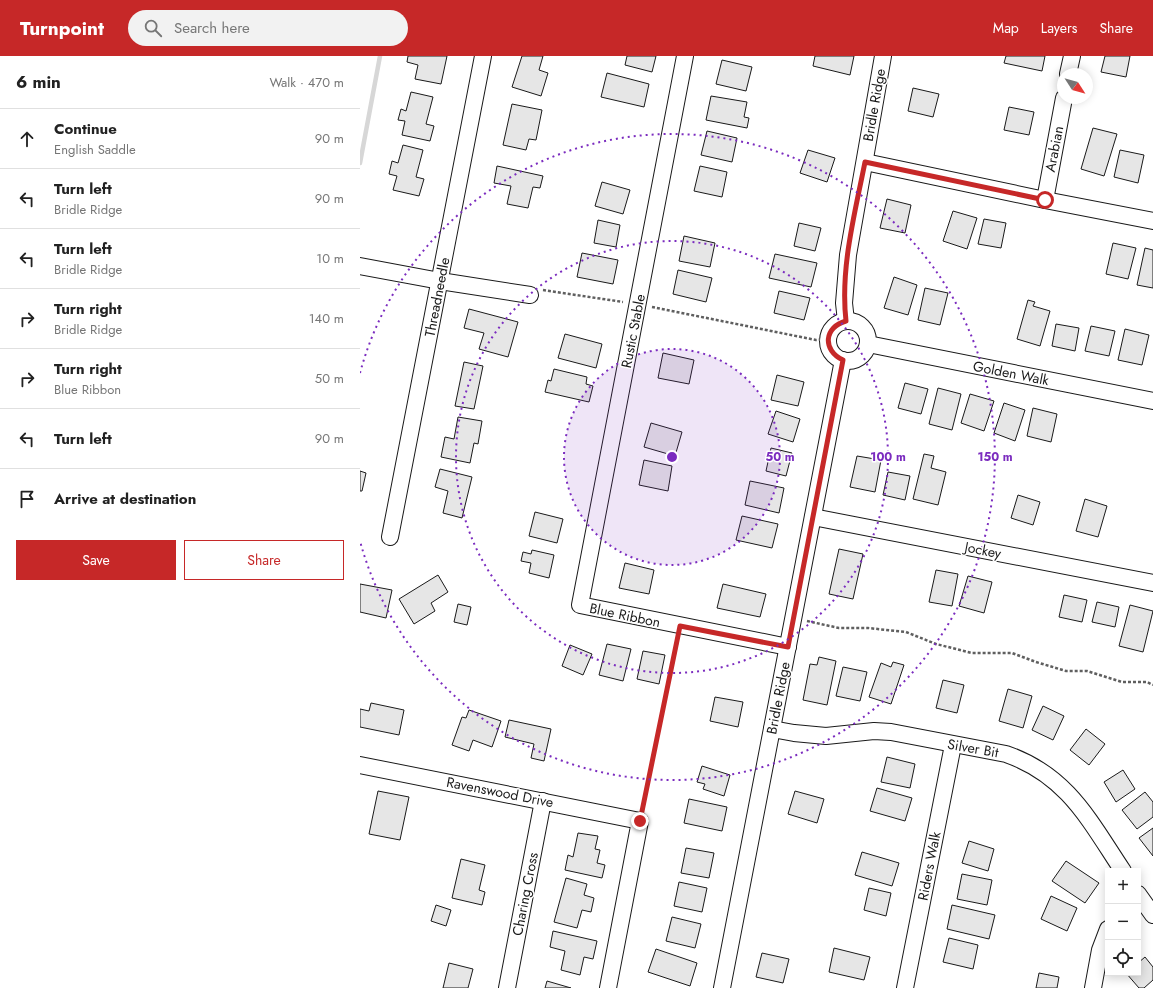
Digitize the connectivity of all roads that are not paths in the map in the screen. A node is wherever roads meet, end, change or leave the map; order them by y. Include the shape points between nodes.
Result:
1 (483, 56) edge
2 (685, 56) edge
3 (883, 56) edge
4 (1072, 56) edge
5 (1069, 68) edge
6 (1063, 104) edge
7 (865, 162) junction
8 (1045, 200) junction
9 (1153, 221) edge
10 (360, 266) edge
11 (440, 281) junction
12 (530, 295) road end
13 (846, 321) junction
14 (868, 344) junction
15 (843, 360) junction
16 (1153, 401) edge
17 (813, 517) junction
18 (390, 537) dead end
19 (1153, 583) edge
20 (580, 605) joint
21 (788, 647) junction
22 (772, 729) junction
23 (953, 745) junction
24 (360, 765) edge
25 (544, 801) junction
26 (1121, 868) edge
27 (1141, 899) edge
28 (1153, 915) edge
29 (1105, 937) edge
30 (507, 988) edge
31 (608, 988) edge
32 (722, 988) edge
33 (905, 988) edge
34 (1093, 988) edge

1 - 11 street, Threadneedle
2 - 20 street, Rustic Stable
3 - 7 street, Bridle Ridge
4 - 5 street
6 - 8 street, Arabian
7 - 8 street
7 - 13 street, Bridle Ridge via 848,255 844,303
8 - 9 street
10 - 11 street
11 - 12 street
11 - 18 street, Threadneedle
13 - 14 street via 860,324 868,337
13 - 15 street via 834,327 828,339 832,352
14 - 15 street via 859,358
14 - 16 street, Golden Walk
15 - 17 street, Bridle Ridge
17 - 19 street, Jockey
17 - 21 street, Bridle Ridge
20 - 21 street, Blue Ribbon
21 - 22 street, Bridle Ridge
22 - 23 street, Silver Bit via 826,736 880,731
22 - 32 street, Bridle Ridge
23 - 26 street, Silver Bit via 1022,759 1050,777 1079,805
23 - 33 street, Riders Walk
24 - 25 street, Ravenswood Drive
25 - 30 street, Charing Cross
25 - 31 street, Ravenswood Drive via 640,821
27 - 28 street
29 - 34 street

